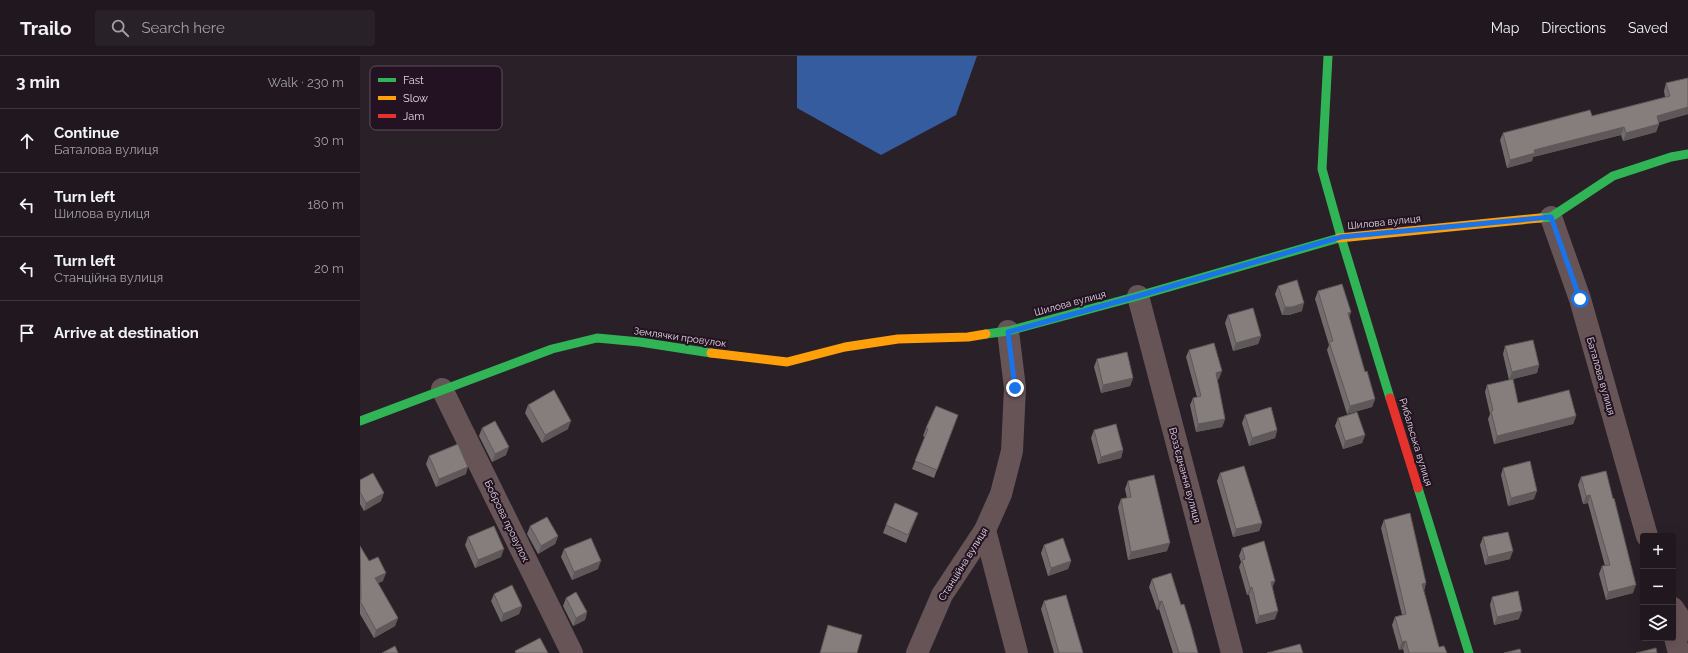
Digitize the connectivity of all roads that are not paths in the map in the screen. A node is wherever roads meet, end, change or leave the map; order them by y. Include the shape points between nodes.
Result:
1 (1328, 56) edge
2 (1688, 154) edge
3 (1551, 217) junction
4 (1341, 237) junction
5 (1138, 296) junction
6 (1008, 332) junction
7 (442, 389) junction
8 (360, 421) edge
9 (985, 530) junction
10 (1646, 533) edge
11 (1676, 612) edge
12 (1688, 630) edge
13 (1676, 641) edge
14 (572, 653) edge
15 (917, 653) edge
16 (1017, 653) edge
17 (1232, 653) edge
18 (1469, 653) edge
19 (1679, 653) edge

1 - 4 street, Рибальська вулиця via 1322,169
2 - 3 street, Шилова вулиця via 1613,176
3 - 4 street, Шилова вулиця
3 - 10 street, Баталова вулиця via 1580,299
4 - 5 street, Шилова вулиця
4 - 18 street, Рибальська вулиця
5 - 6 street, Шилова вулиця
5 - 17 street, Возз’єднання вулиця
6 - 7 street, Землячки провулок via 968,337 898,339 845,347 787,362 597,338 552,349
6 - 9 street, Станційна вулиця via 1015,388 1012,450 1001,494
7 - 8 street, Землячки провулок
7 - 14 street, Боброва провулок
9 - 15 street, Станційна вулиця via 942,595
9 - 16 street
11 - 12 street
13 - 19 street

